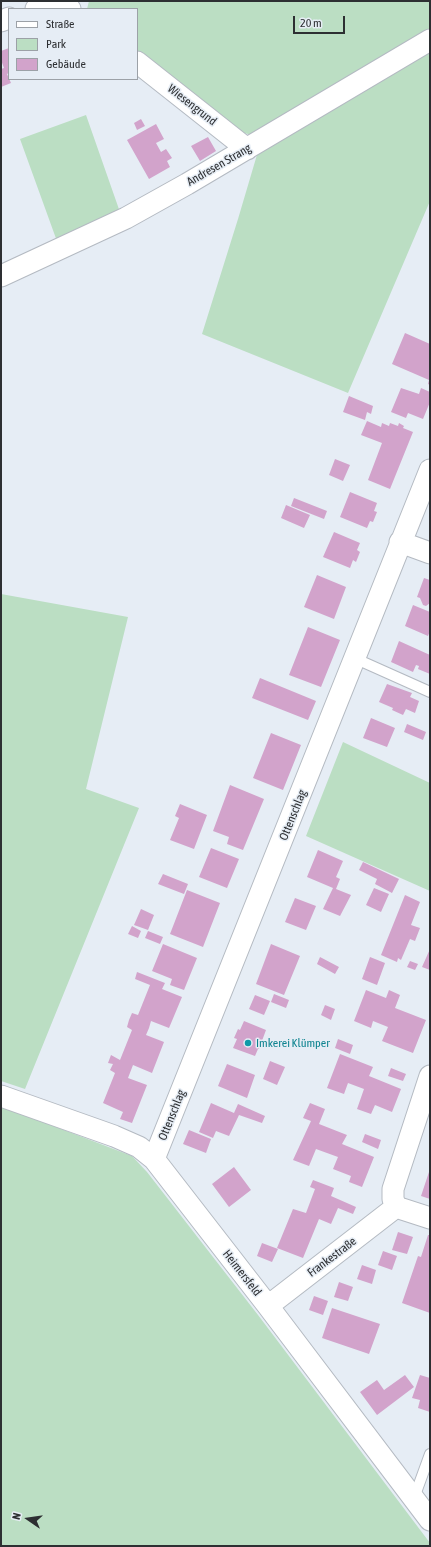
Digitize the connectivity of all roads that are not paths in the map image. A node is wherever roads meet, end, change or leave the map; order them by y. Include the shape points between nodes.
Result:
1 (40, 8) edge
2 (68, 8) edge
3 (430, 40) edge
4 (138, 63) edge
5 (247, 149) junction
6 (1, 276) edge
7 (430, 470) edge
8 (400, 542) junction
9 (430, 554) edge
10 (354, 658) junction
11 (430, 692) edge
12 (430, 1076) edge
13 (1, 1096) edge
14 (154, 1159) junction
15 (396, 1207) junction
16 (430, 1218) edge
17 (268, 1306) junction
18 (430, 1454) edge
19 (414, 1498) junction
20 (430, 1520) edge

1 - 2 street via 60,5
3 - 5 street, Andresen Strang
4 - 5 street, Wiesengrund
5 - 6 street, Andresen Strang via 126,218
7 - 8 street, Ottenschlag
8 - 9 street
8 - 10 street, Ottenschlag
10 - 11 lane
10 - 14 street, Ottenschlag
12 - 15 street via 393,1188 392,1199
13 - 14 street, Heimersfeld via 114,1136 139,1147
14 - 17 street, Heimersfeld
15 - 16 street
15 - 17 street, Frankestraße
17 - 19 street, Heimersfeld
18 - 19 lane
19 - 20 street, Heimersfeld

